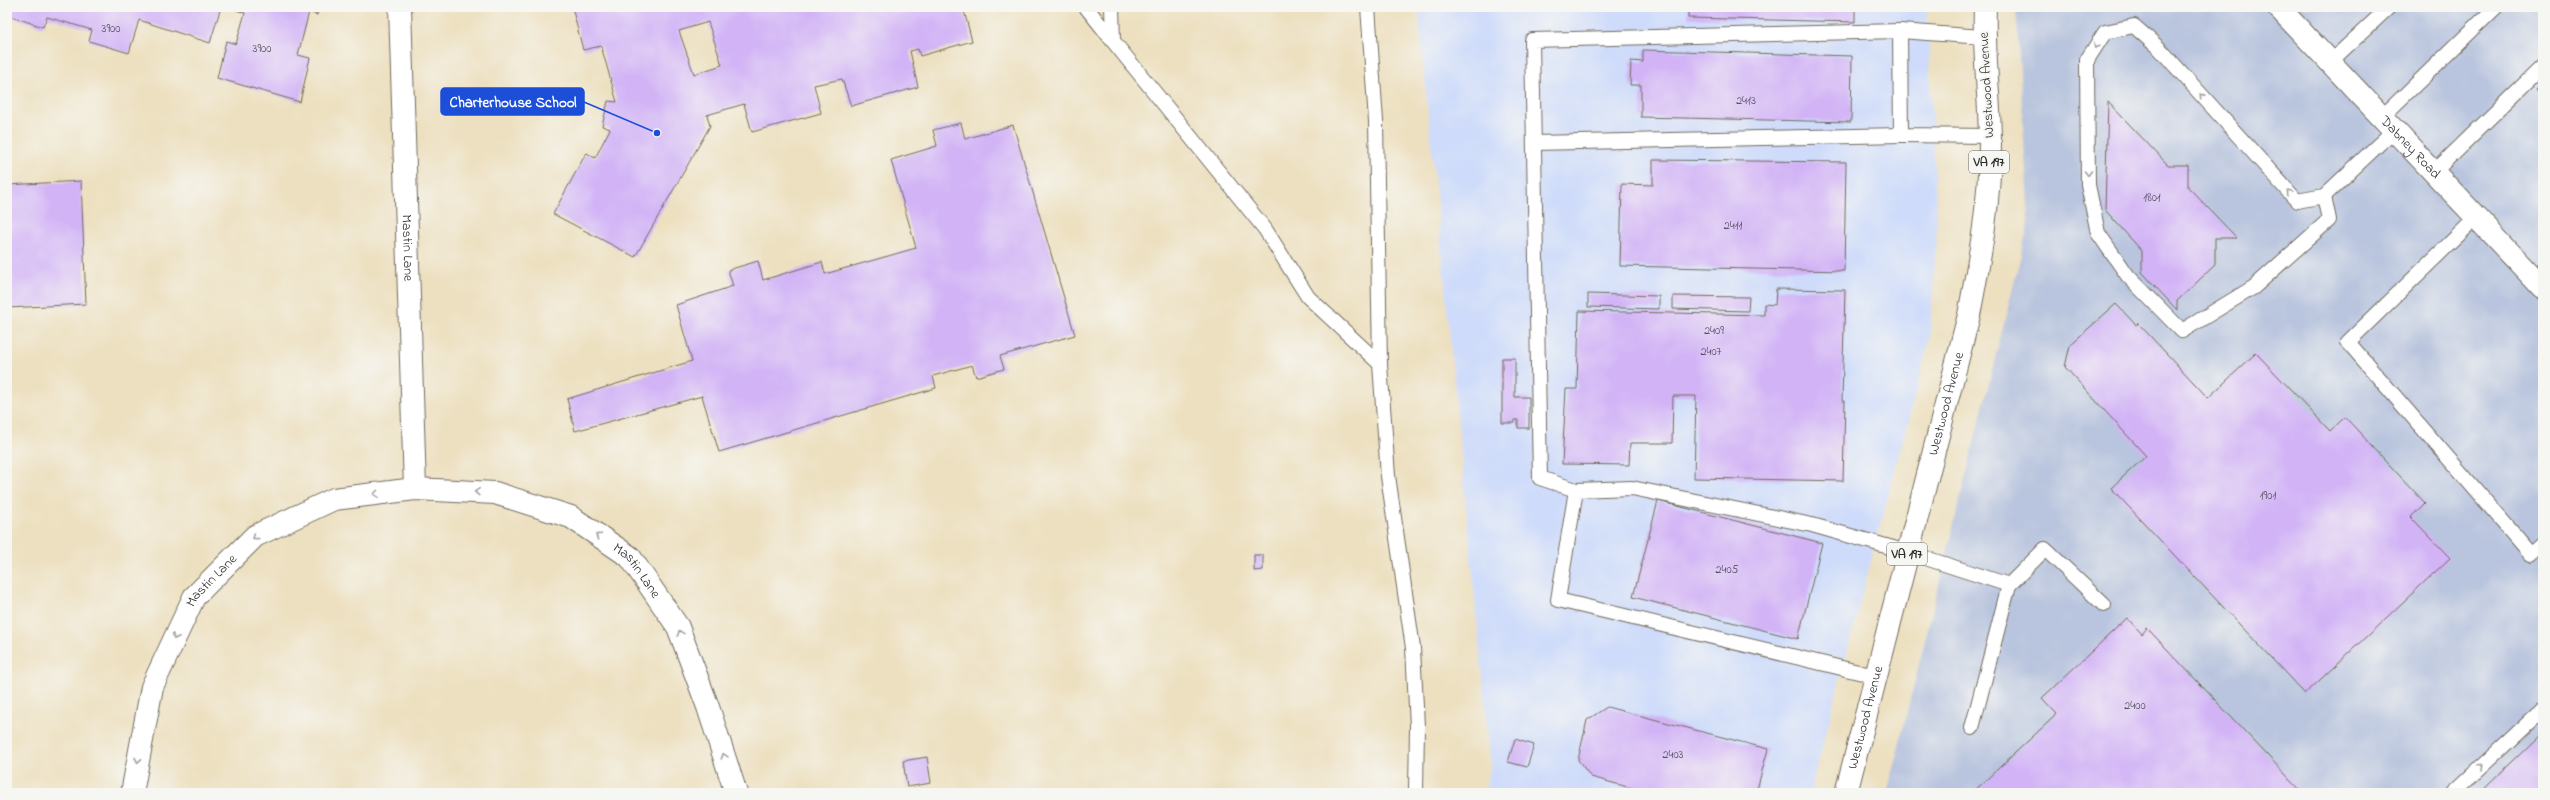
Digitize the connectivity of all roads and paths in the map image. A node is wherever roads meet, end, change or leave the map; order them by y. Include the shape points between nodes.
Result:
1 (400, 7) edge
2 (1086, 7) edge
3 (1112, 7) edge
4 (1368, 7) edge
5 (1985, 7) edge
6 (2278, 7) edge
7 (2389, 7) edge
8 (2496, 7) edge
9 (1900, 31) junction
10 (1983, 37) junction
11 (1113, 41) junction
12 (2330, 62) junction
13 (2543, 66) edge
14 (2388, 123) junction
15 (1901, 135) junction
16 (1990, 136) junction
17 (1534, 143) junction
18 (2434, 172) junction
19 (2324, 196) junction
20 (2476, 217) junction
21 (2543, 288) edge
22 (1380, 364) junction
23 (415, 489) junction
24 (1576, 490) junction
25 (2543, 543) edge
26 (1907, 552) junction
27 (2009, 585) junction
28 (2104, 605) dead end
29 (1875, 676) junction
30 (2543, 709) edge
31 (1972, 728) dead end
32 (132, 793) edge
33 (736, 793) edge
34 (1416, 793) edge
35 (1846, 793) edge
36 (2453, 793) edge

1 - 23 street, Mastin Lane
2 - 11 lane
3 - 11 lane
4 - 22 lane via 1376,121
5 - 10 street, Westwood Avenue / VA 197
6 - 12 street, Dabney Road
7 - 12 lane
8 - 14 lane
9 - 10 lane
9 - 15 lane
9 - 17 lane via 1532,40
10 - 16 street, Westwood Avenue / VA 197
11 - 22 lane via 1264,229 1308,297
12 - 14 street, Dabney Road
13 - 18 lane
14 - 18 street, Dabney Road
14 - 19 lane
15 - 16 lane
15 - 17 lane
16 - 26 street, Westwood Avenue / VA 197 via 1984,234 1969,315
17 - 24 lane via 1540,478
18 - 20 street, Dabney Road
19 -> 19 lane via 2297,201 2160,49 2134,26 2105,32 2087,60 2088,184 2098,233 2128,276 2182,331 2254,287 2329,220
20 - 21 street, Dabney Road
20 - 25 lane via 2348,342 2531,554
22 - 34 lane via 1388,476 1413,648 1417,726
23 -> 32 street, Mastin Lane via 334,499 255,536 194,597 152,687
33 -> 23 street, Mastin Lane via 708,706 678,627 630,557 571,517 495,493
24 - 26 lane via 1632,488 1812,525
24 - 29 lane via 1558,600
26 - 27 lane
26 - 29 street, Westwood Avenue / VA 197
27 - 28 lane via 2045,549
27 - 31 lane
29 - 35 street, Westwood Avenue / VA 197
36 -> 30 lane

